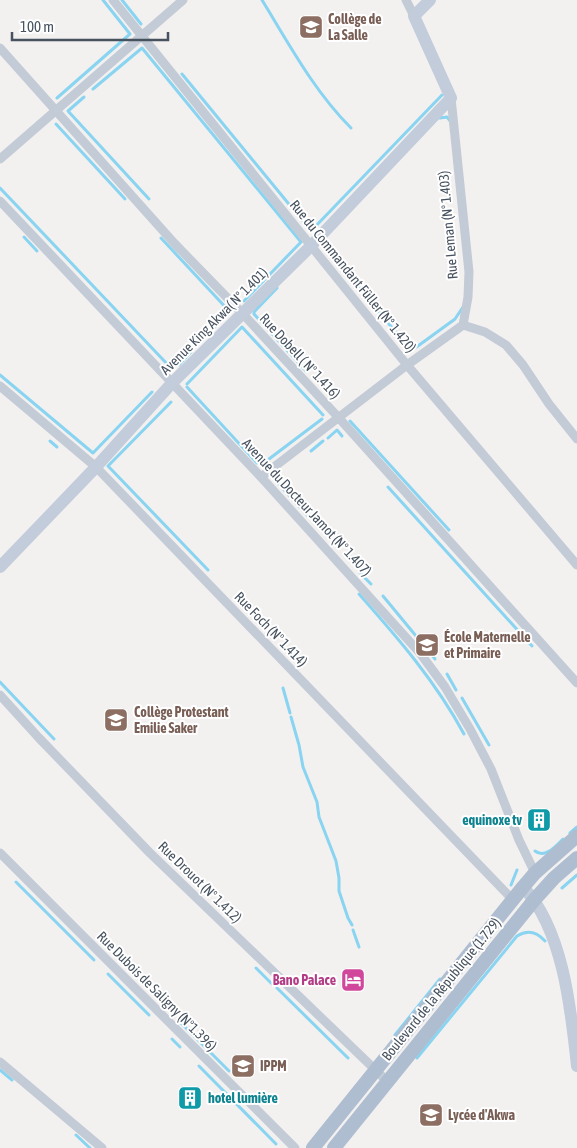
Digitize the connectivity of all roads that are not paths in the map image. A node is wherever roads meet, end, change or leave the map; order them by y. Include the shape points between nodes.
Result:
1 (113, 0) edge
2 (183, 0) edge
3 (406, 0) edge
4 (430, 0) edge
5 (414, 16) junction
6 (141, 36) junction
7 (0, 48) edge
8 (451, 98) junction
9 (56, 109) junction
10 (0, 159) edge
11 (0, 201) edge
12 (311, 246) junction
13 (242, 313) junction
14 (463, 325) junction
15 (407, 365) junction
16 (172, 383) junction
17 (0, 386) edge
18 (338, 417) junction
19 (577, 439) edge
20 (96, 467) junction
21 (261, 477) junction
22 (577, 566) edge
23 (0, 567) edge
24 (577, 683) edge
25 (0, 695) edge
26 (577, 836) edge
27 (0, 853) edge
28 (577, 858) edge
29 (535, 873) junction
30 (523, 887) junction
31 (513, 900) junction
32 (535, 900) junction
33 (0, 1062) edge
34 (577, 1066) edge
35 (376, 1070) junction
36 (388, 1082) junction
37 (102, 1148) edge
38 (295, 1148) edge
39 (313, 1148) edge
40 (334, 1148) edge

1 - 6 street, Rue du Commandant Füller (N° 1.420)
2 - 6 street
3 - 5 street, Rue Leman (N° 1.403)
4 - 5 street
5 - 8 street, Rue Leman (N° 1.403)
6 - 9 street
6 - 12 street, Rue du Commandant Füller (N° 1.420)
7 - 9 street, Rue Dobell ( N° 1.416)
8 - 12 street, Avenue King Akwa( N° 1.401)
8 - 14 street, Rue Leman (N° 1.403) via 469,272
9 - 10 street
9 - 13 street, Rue Dobell ( N° 1.416) via 174,243
11 - 16 street, Avenue du Docteur Jamot (N° 1.407)
12 - 13 street, Avenue King Akwa( N° 1.401)
12 - 15 street, Rue du Commandant Füller (N° 1.420)
13 - 16 street, Avenue King Akwa( N° 1.401)
13 - 18 street, Rue Dobell ( N° 1.416)
14 - 15 street
14 - 19 street via 485,332 506,345
15 - 18 street
15 - 22 street, Rue du Commandant Füller (N° 1.420)
16 - 20 street, Avenue King Akwa( N° 1.401)
16 - 21 street, Avenue du Docteur Jamot (N° 1.407)
17 - 20 street, Rue Foch (N° 1.414)
18 - 21 street
18 - 24 street, Rue Dobell ( N° 1.416)
20 - 23 street, Avenue King Akwa( N° 1.401)
20 - 31 street, Rue Foch (N° 1.414)
21 - 29 street, Avenue du Docteur Jamot (N° 1.407) via 420,653 445,687 491,769
25 - 35 street, Rue Drouot (N° 1.412) via 150,853
26 - 29 main road, Boulevard de la République (1.729)
27 - 38 street, Rue Dubois de Saligny (N°1.396)
28 - 32 main road, Boulevard de la République (1.729)
29 - 30 main road, Boulevard de la République (1.729)
30 - 31 main road, Boulevard de la République (1.729)
30 - 32 street
31 - 35 main road, Boulevard de la République (1.729)
32 - 34 street via 565,982
32 - 36 main road, Boulevard de la République (1.729)
33 - 37 street
35 - 36 street, Rue Drouot (N° 1.412)
35 - 39 main road, Boulevard de la République (1.729)
36 - 40 main road, Boulevard de la République (1.729)

